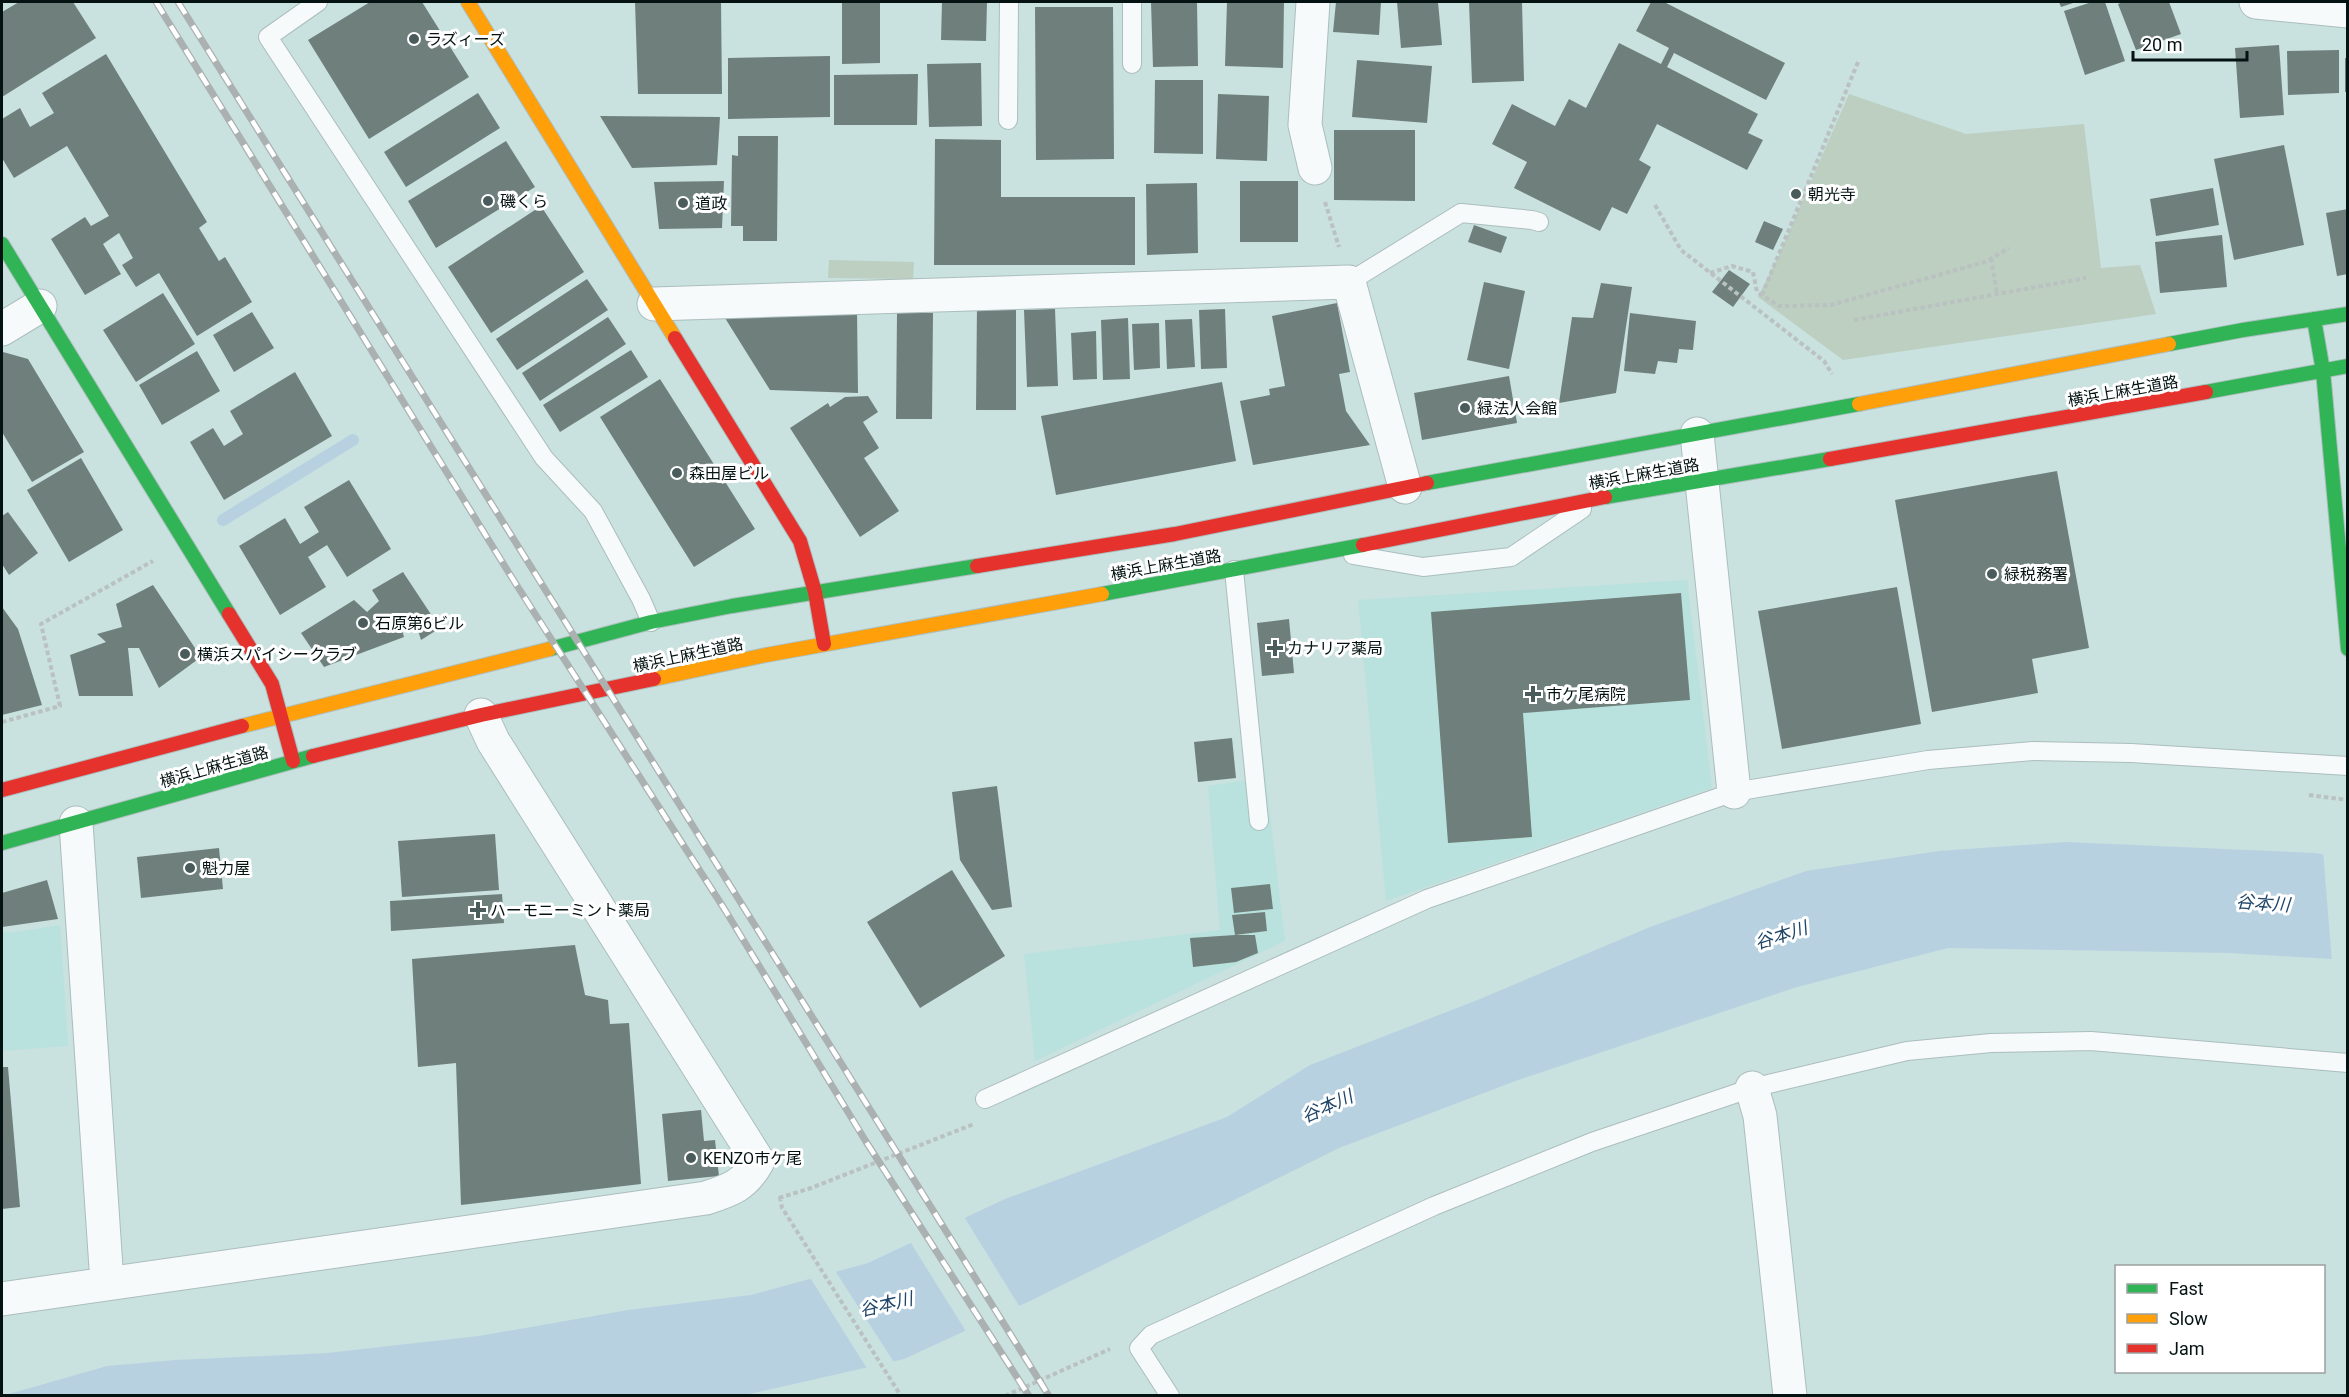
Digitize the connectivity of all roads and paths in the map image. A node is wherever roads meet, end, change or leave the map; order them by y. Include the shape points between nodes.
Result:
1 (318, 2) edge
2 (468, 2) edge
3 (1009, 2) edge
4 (1132, 2) edge
5 (1313, 2) edge
6 (2256, 2) edge
7 (2348, 11) edge
8 (1858, 62) dead end
9 (1132, 64) dead end
10 (1008, 120) dead end
11 (1314, 168) joint
12 (1655, 205) dead end
13 (1539, 222) dead end
14 (2, 244) edge
15 (2009, 248) dead end
16 (1991, 258) junction
17 (1710, 273) junction
18 (2086, 278) dead end
19 (1349, 282) junction
20 (1996, 294) junction
21 (1762, 295) junction
22 (654, 304) junction
23 (40, 306) junction
24 (2348, 314) edge
25 (2314, 319) junction
26 (1854, 320) dead end
27 (2, 329) edge
28 (2348, 366) edge
29 (2323, 371) junction
30 (1835, 377) dead end
31 (1697, 434) junction
32 (1702, 481) junction
33 (1405, 487) junction
34 (1596, 499) junction
35 (1332, 551) junction
36 (159, 558) dead end
37 (1234, 570) junction
38 (815, 592) junction
39 (651, 622) junction
40 (824, 644) junction
41 (2348, 649) edge
42 (481, 715) junction
43 (282, 716) junction
44 (2, 722) edge
45 (293, 761) junction
46 (2348, 766) edge
47 (2, 790) edge
48 (1734, 792) junction
49 (2316, 796) dead end
50 (2348, 800) edge
51 (1259, 821) dead end
52 (76, 823) junction
53 (2, 843) edge
54 (2348, 1063) edge
55 (1752, 1088) junction
56 (985, 1099) dead end
57 (980, 1122) dead end
58 (107, 1283) junction
59 (2, 1299) edge
60 (1117, 1346) dead end
61 (902, 1395) edge
62 (1005, 1395) edge
63 (1170, 1395) edge
64 (1790, 1395) edge

1 - 39 lane via 268,37 544,458 593,510
2 - 22 main road
3 - 10 lane
4 - 9 lane
5 - 11 street via 1305,125
6 - 7 street
8 - 21 path
11 - 19 path
12 - 17 path via 1681,250
13 - 19 lane via 1461,213
14 - 23 main road
15 - 16 path
16 - 20 path
16 - 21 path via 1831,305 1779,306
17 - 21 path via 1732,266 1753,272 1757,292
17 - 30 path via 1824,361
18 - 20 path
19 - 22 street
19 - 33 street
20 - 26 path
22 - 38 main road via 800,541
23 - 27 street
23 - 43 main road via 272,684
24 - 25 main road, 横浜上麻生道路
25 - 29 main road
25 - 31 main road, 横浜上麻生道路
28 - 29 main road, 横浜上麻生道路
29 - 32 main road, 横浜上麻生道路
29 - 41 main road
31 - 32 street
31 - 33 main road, 横浜上麻生道路
32 - 34 main road, 横浜上麻生道路
32 - 48 street
33 - 38 main road, 横浜上麻生道路 via 1175,534
34 - 35 main road, 横浜上麻生道路
34 - 35 lane via 1511,557 1423,567
35 - 37 main road, 横浜上麻生道路
36 - 44 path via 40,624 60,706
37 - 40 main road, 横浜上麻生道路
37 - 51 lane
38 - 39 main road, 横浜上麻生道路
38 - 40 main road
39 - 43 main road, 横浜上麻生道路
40 - 42 main road, 横浜上麻生道路
42 - 45 main road, 横浜上麻生道路
42 - 58 street via 493,741 758,1161 750,1176 706,1198
43 - 45 main road
43 - 47 main road, 横浜上麻生道路
45 - 52 main road, 横浜上麻生道路
46 - 48 lane via 2033,751 1928,760
48 - 56 lane via 1427,899
49 - 50 path
52 - 53 main road, 横浜上麻生道路
52 - 58 street
54 - 55 lane via 2091,1041 1991,1043 1907,1051
55 - 63 lane via 1592,1142 1434,1206 1151,1335 1140,1348
55 - 64 street via 1760,1116
57 - 61 path via 780,1198 782,1208
58 - 59 street
60 - 62 path

